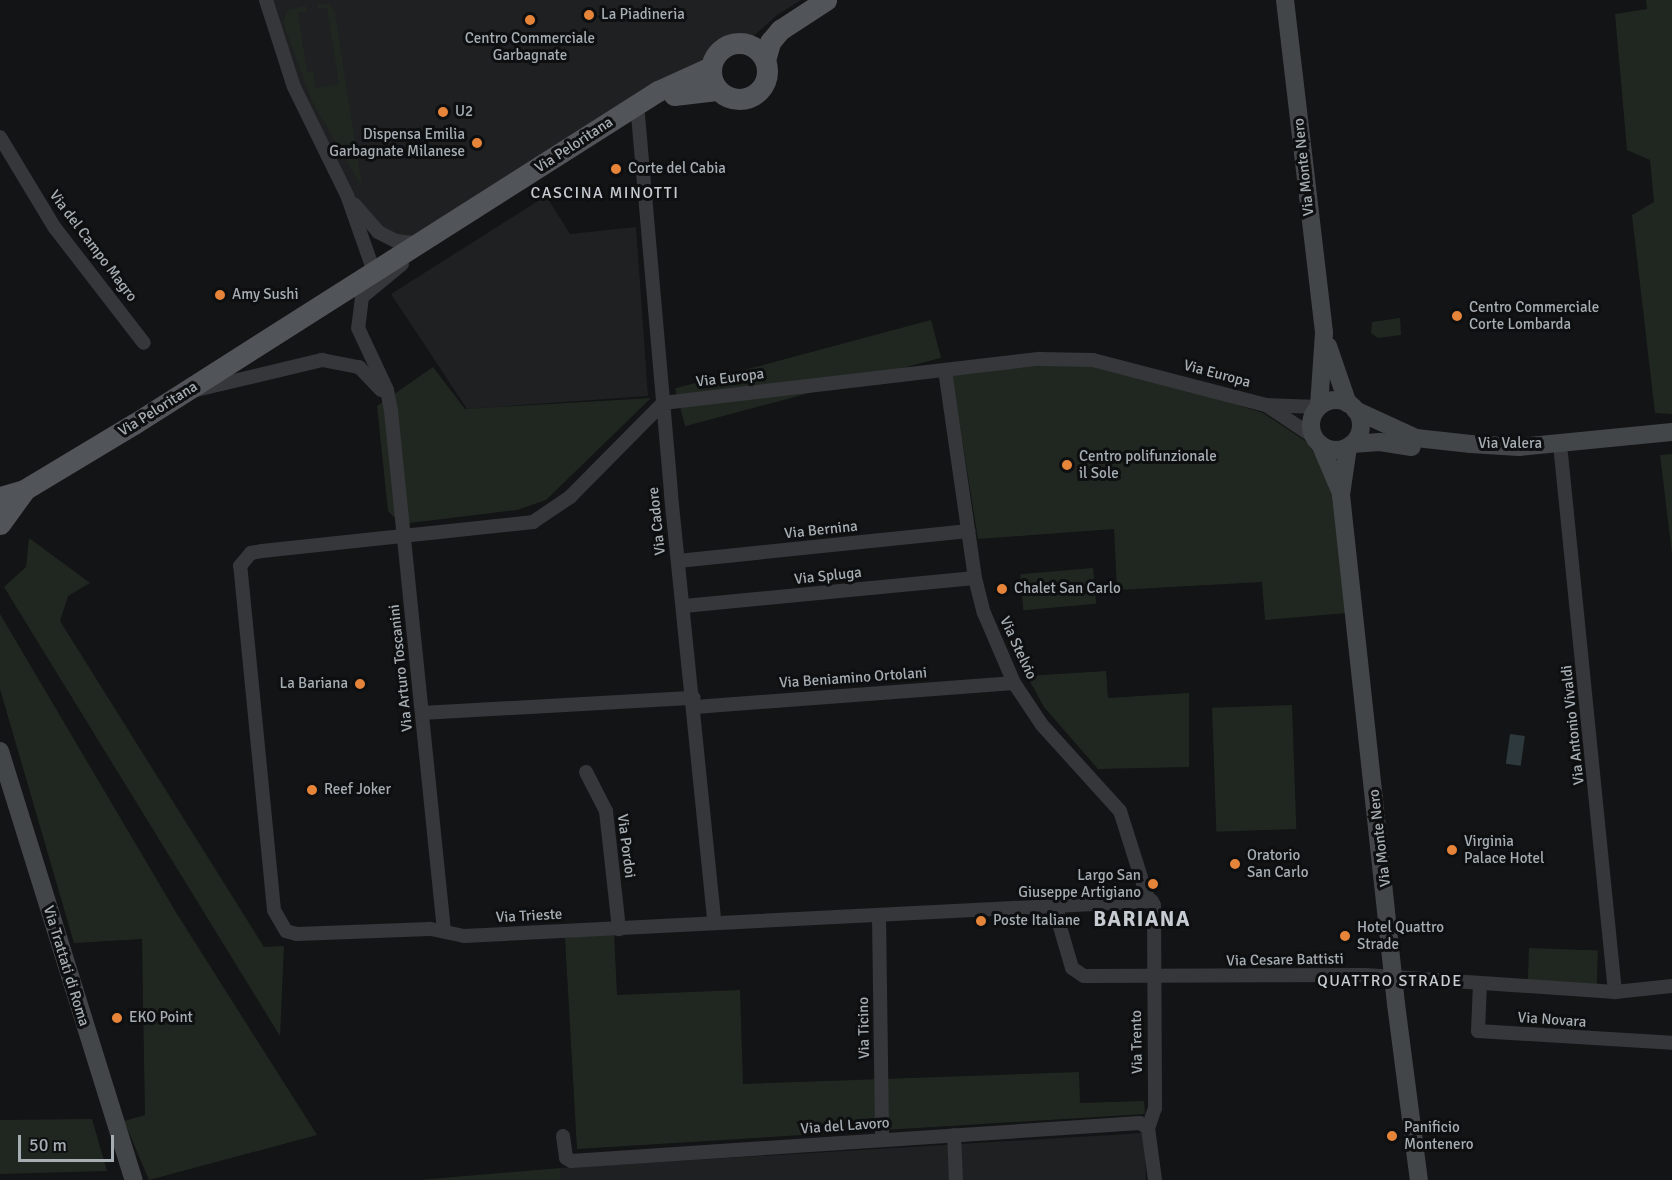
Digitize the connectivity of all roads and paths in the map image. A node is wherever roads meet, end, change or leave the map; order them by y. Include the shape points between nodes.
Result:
1 (266, 0) edge
2 (826, 0) edge
3 (1285, 0) edge
4 (803, 2) edge
5 (746, 44) junction
6 (765, 60) junction
7 (711, 67) junction
8 (717, 90) junction
9 (638, 116) junction
10 (0, 137) edge
11 (347, 195) junction
12 (413, 248) junction
13 (373, 269) junction
14 (350, 287) junction
15 (1324, 333) junction
16 (144, 343) dead end
17 (945, 370) junction
18 (180, 395) junction
19 (388, 402) junction
20 (663, 403) junction
21 (1266, 405) junction
22 (1319, 407) junction
23 (1351, 407) junction
24 (1672, 432) edge
25 (1317, 441) junction
26 (1672, 444) edge
27 (1350, 445) junction
28 (1562, 454) junction
29 (24, 490) junction
30 (1341, 495) junction
31 (0, 497) edge
32 (0, 524) edge
33 (968, 531) junction
34 (403, 535) junction
35 (678, 561) junction
36 (975, 578) junction
37 (684, 606) junction
38 (1014, 683) junction
39 (694, 702) junction
40 (422, 713) junction
41 (0, 751) edge
42 (586, 772) dead end
43 (1152, 901) junction
44 (1058, 907) junction
45 (879, 916) junction
46 (714, 922) junction
47 (619, 929) junction
48 (444, 932) junction
49 (1154, 976) junction
50 (1393, 978) junction
51 (1480, 983) junction
52 (1672, 986) edge
53 (1616, 992) junction
54 (1672, 1043) edge
55 (1148, 1128) junction
56 (954, 1135) junction
57 (563, 1136) dead end
58 (882, 1140) junction
59 (134, 1180) edge
60 (956, 1180) edge
61 (1155, 1180) edge
62 (1419, 1180) edge

1 - 11 street via 294,87
2 - 6 main road via 780,30 770,42
3 - 15 street, Via Monte Nero
4 - 5 main road
5 - 6 main road
5 - 7 main road via 722,49
6 - 8 main road via 766,78 757,93 740,100
7 - 8 main road
7 - 12 main road, Via Peloritana via 670,84
8 - 9 main road, Via Peloritana via 682,91
9 - 12 main road, Via Peloritana
9 - 20 street, Via Cadore
10 - 16 street, Via del Campo Magro via 55,228
11 - 12 street via 378,232
11 - 13 street
12 - 13 main road, Via Peloritana
12 - 14 main road, Via Peloritana
12 - 19 street, Via Arturo Toscanini via 366,292 359,308 359,332
13 - 14 main road, Via Peloritana
14 - 18 main road, Via Peloritana
15 - 22 street, Via Monte Nero
15 - 23 street, Via Monte Nero
17 - 20 street, Via Europa
17 - 21 street, Via Europa via 1040,359 1093,360
17 - 33 street, Via Stelvio
18 - 19 street, Via Arturo Toscanini via 293,364 322,360 359,367 378,384
18 - 29 main road, Via Peloritana
19 - 34 street, Via Arturo Toscanini
20 - 34 street via 570,497 542,518 509,526
20 - 35 street, Via Cadore
21 - 22 street, Via Europa
21 - 25 street, Via Europa
22 - 23 street via 1332,401
22 - 25 street via 1311,421
23 - 24 street, Via Valera via 1393,431 1416,438 1471,444 1519,447
23 - 27 street via 1360,429
25 - 27 street via 1332,450
25 - 30 street, Via Monte Nero
26 - 28 street, Via Valera
27 - 28 street, Via Valera via 1380,442 1475,455
27 - 30 street, Via Monte Nero
28 - 53 street, Via Antonio Vivaldi
29 - 31 main road, Via Peloritana
29 - 32 main road, Via Peloritana
30 - 50 street, Via Monte Nero
33 - 35 street, Via Bernina
33 - 36 street, Via Stelvio
34 - 40 street, Via Arturo Toscanini
34 - 48 street, Via Trieste via 262,550 243,560 240,589 278,922 286,931 297,934 413,929
35 - 37 street, Via Cadore
36 - 37 street, Via Spluga
36 - 38 street, Via Stelvio via 984,613
37 - 39 street, Via Cadore
38 - 39 street, Via Beniamino Ortolani
38 - 43 street, Via Stelvio via 1073,763 1120,811
39 - 40 street, Via Beniamino Ortolani
39 - 46 street, Via Cadore
40 - 48 street, Via Arturo Toscanini
41 - 59 street, Via Trattati di Roma
42 - 47 street, Via Pordoi via 606,811
43 - 44 street, Via Trieste
43 - 49 street, Via Trento
44 - 45 street, Via Trieste
44 - 49 street, Via Cesare Battisti via 1058,924 1076,973
45 - 46 street, Via Trieste
45 - 58 street, Via Ticino
46 - 47 street, Via Trieste
47 - 48 street, Via Trieste via 464,936
49 - 50 street, Via Cesare Battisti
49 - 55 street, Via Trento via 1155,1108
50 - 51 street, Via Cesare Battisti
50 - 62 street, Via Monte Nero
51 - 53 street, Via Cesare Battisti
51 - 54 street, Via Novara via 1478,1031
52 - 53 street, Via Cesare Battisti
55 - 56 street, Via del Lavoro via 1140,1123
55 - 61 street, Via Trento
56 - 58 street, Via del Lavoro
56 - 60 street
57 - 58 street, Via del Lavoro via 566,1158 571,1161

